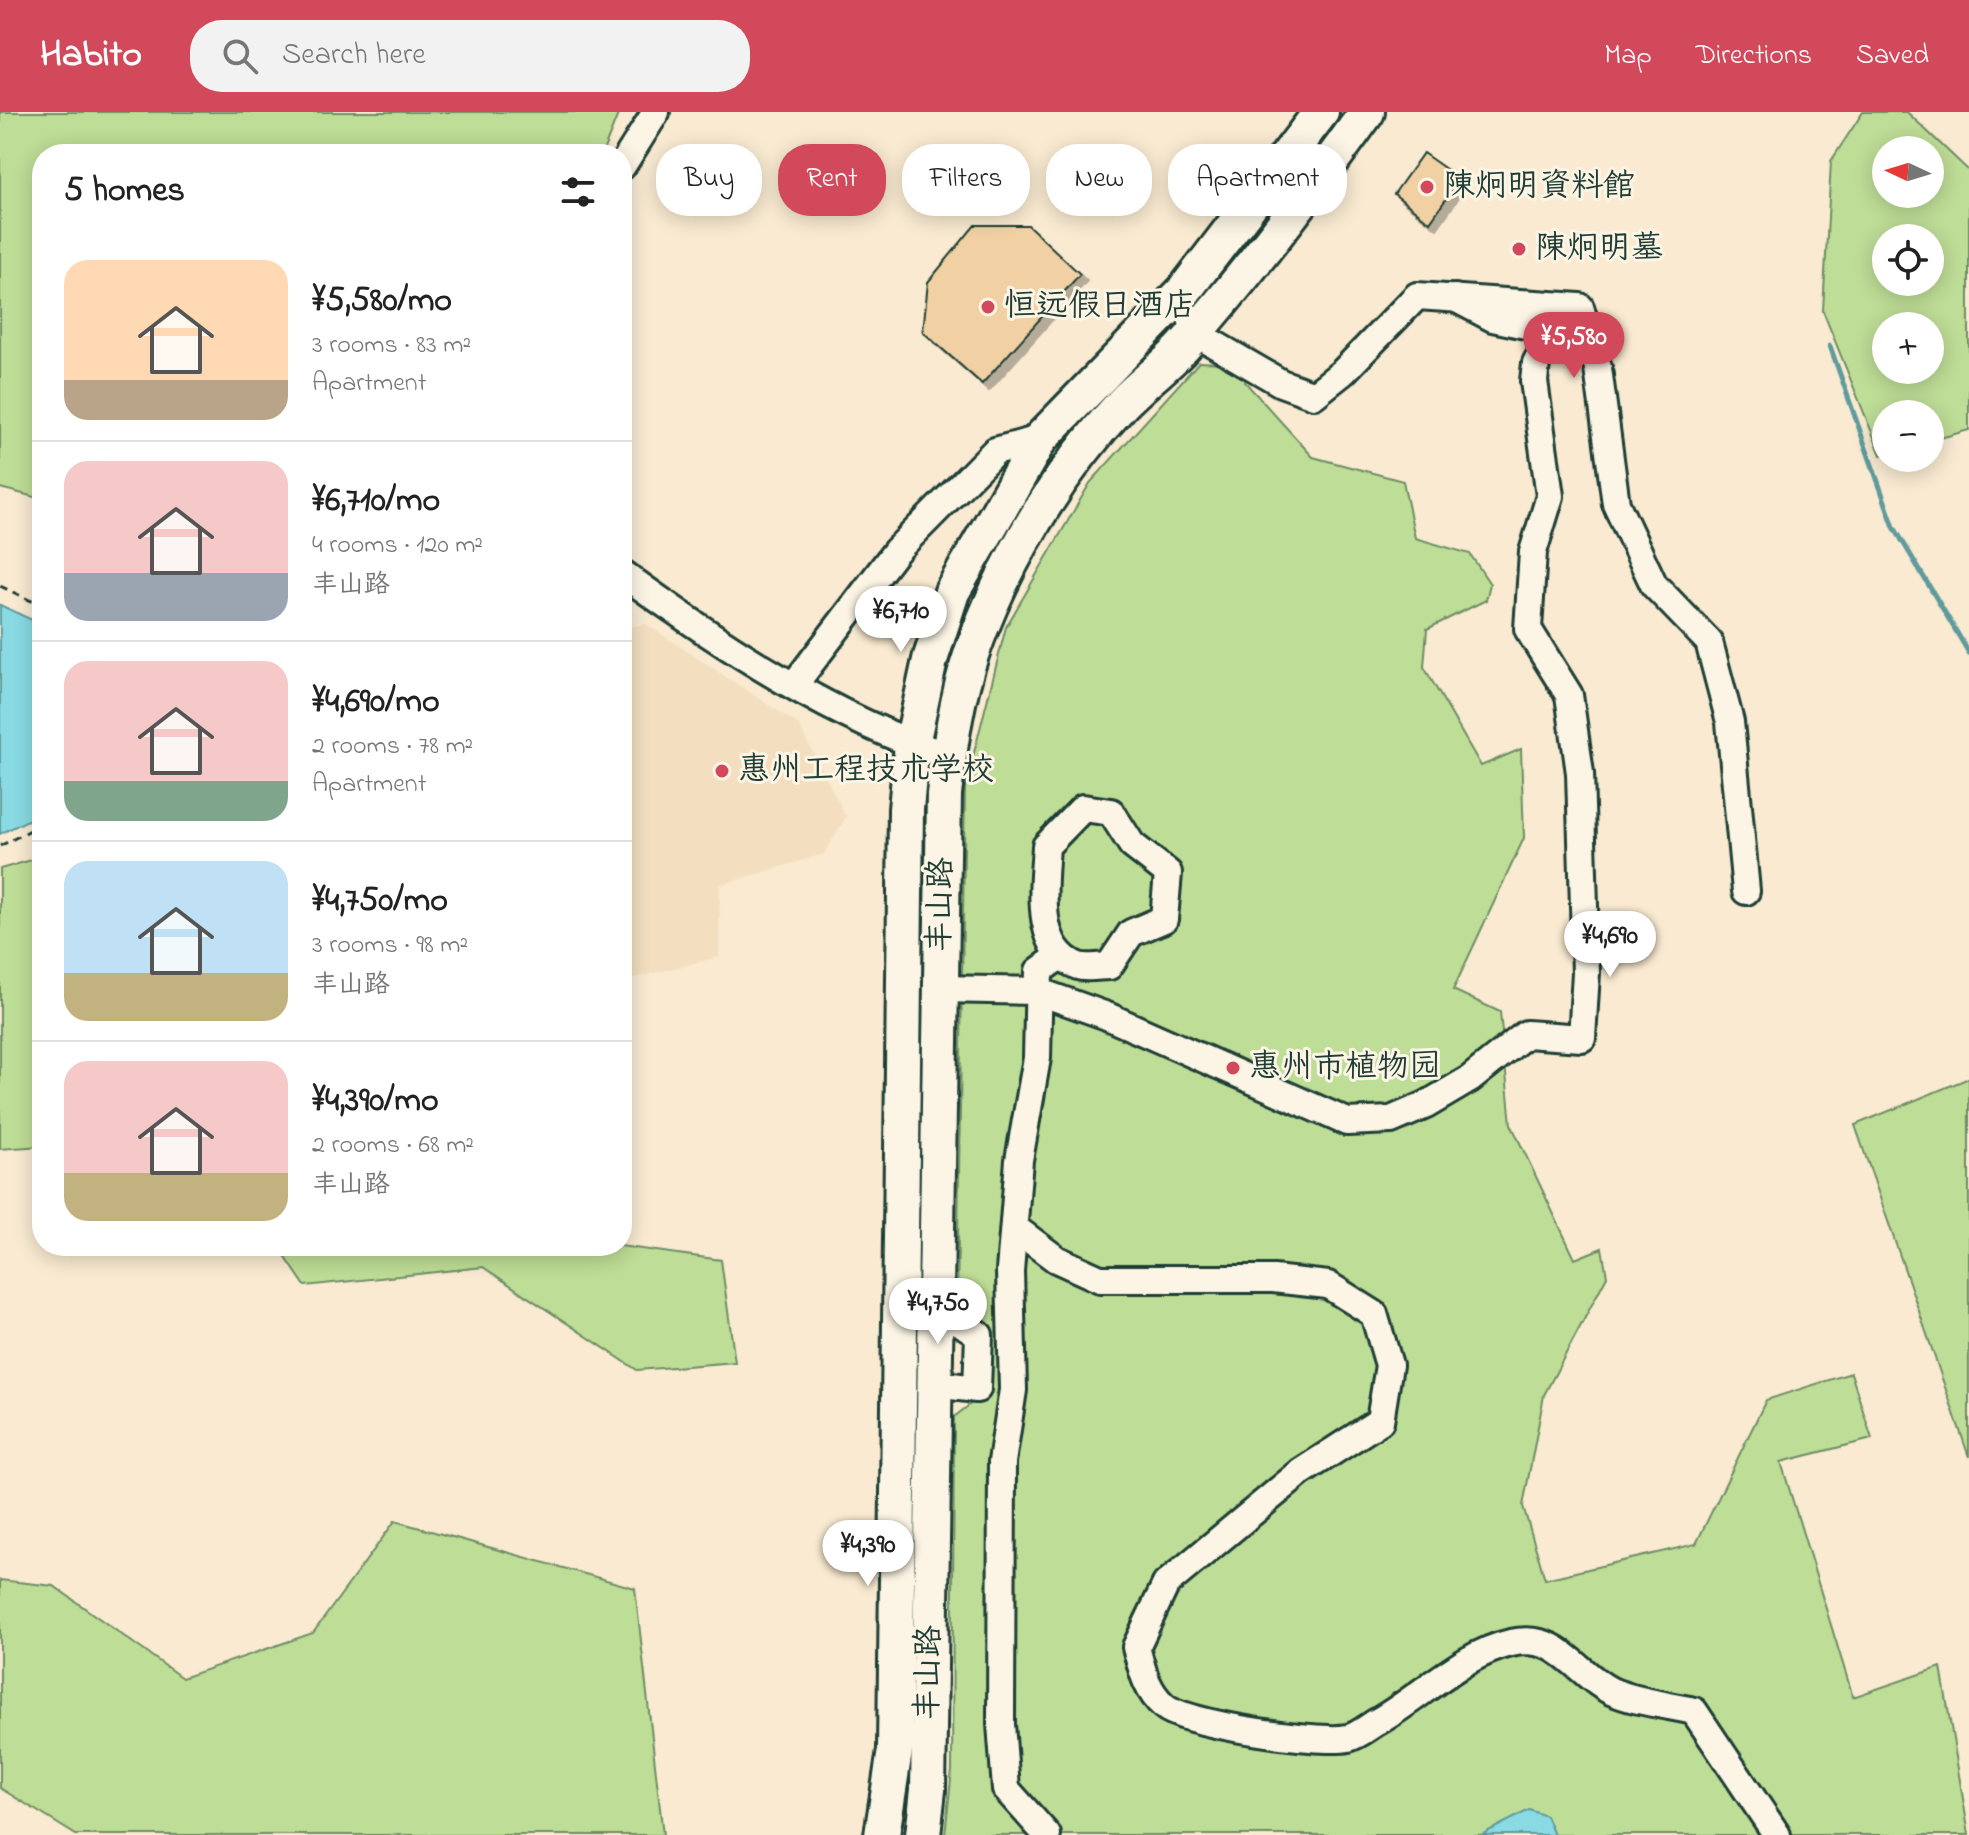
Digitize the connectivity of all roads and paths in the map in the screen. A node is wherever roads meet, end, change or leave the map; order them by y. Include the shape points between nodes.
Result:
1 (656, 112) edge
2 (1321, 112) edge
3 (1367, 112) edge
4 (632, 150) edge
5 (1184, 291) junction
6 (1455, 298) junction
7 (1195, 333) junction
8 (1040, 439) junction
9 (632, 580) edge
10 (0, 586) edge
11 (32, 601) edge
12 (794, 685) junction
13 (912, 744) junction
14 (949, 756) junction
15 (32, 829) edge
16 (0, 846) edge
17 (1746, 891) dead end
18 (1061, 955) junction
19 (941, 989) junction
20 (1037, 991) junction
21 (1016, 1229) junction
22 (899, 1346) junction
23 (934, 1384) junction
24 (882, 1835) edge
25 (923, 1835) edge
26 (1047, 1835) edge
27 (1777, 1835) edge

1 - 4 street
2 - 5 main road, 丰山路
3 - 7 main road, 丰山路 via 1283,229
5 - 7 street
5 - 8 main road, 丰山路
6 - 7 street via 1417,296 1314,395 1281,383
6 - 17 street via 1580,307 1598,368 1616,504 1654,585 1709,642 1730,722
6 - 20 street via 1493,318 1544,329 1549,340 1536,363 1534,381 1550,496 1533,552 1528,629 1569,695 1580,773 1586,973 1582,1038 1526,1034 1470,1079 1426,1105 1391,1120 1347,1122 1107,1016
7 - 14 main road, 丰山路 via 1122,404 1060,480 1003,579 972,653
8 - 12 street via 995,451 896,551
8 - 13 main road, 丰山路 via 952,592
9 - 12 street
10 - 11 path
12 - 13 street
13 - 14 street
13 - 22 main road, 丰山路 via 906,809
14 - 19 main road, 丰山路
15 - 16 path
18 - 18 street via 1080,967 1109,966 1131,933 1164,919 1168,873 1132,845 1111,812 1083,808 1046,846 1047,933
18 - 20 street via 1039,971
19 - 20 street
19 - 23 main road, 丰山路
20 - 21 street via 1037,1058 1019,1160
21 - 26 street via 1009,1315 1013,1390 1002,1462 1001,1724 1006,1789
21 - 27 street via 1056,1259 1100,1279 1273,1279 1328,1285 1374,1314 1389,1365 1380,1421 1301,1472 1166,1584 1136,1647 1147,1685 1165,1708 1218,1726 1349,1738 1407,1706 1467,1661 1511,1643 1541,1643 1571,1657 1610,1690 1694,1711
22 - 23 main road
22 - 24 main road, 丰山路 via 895,1750
23 - 25 main road, 丰山路

